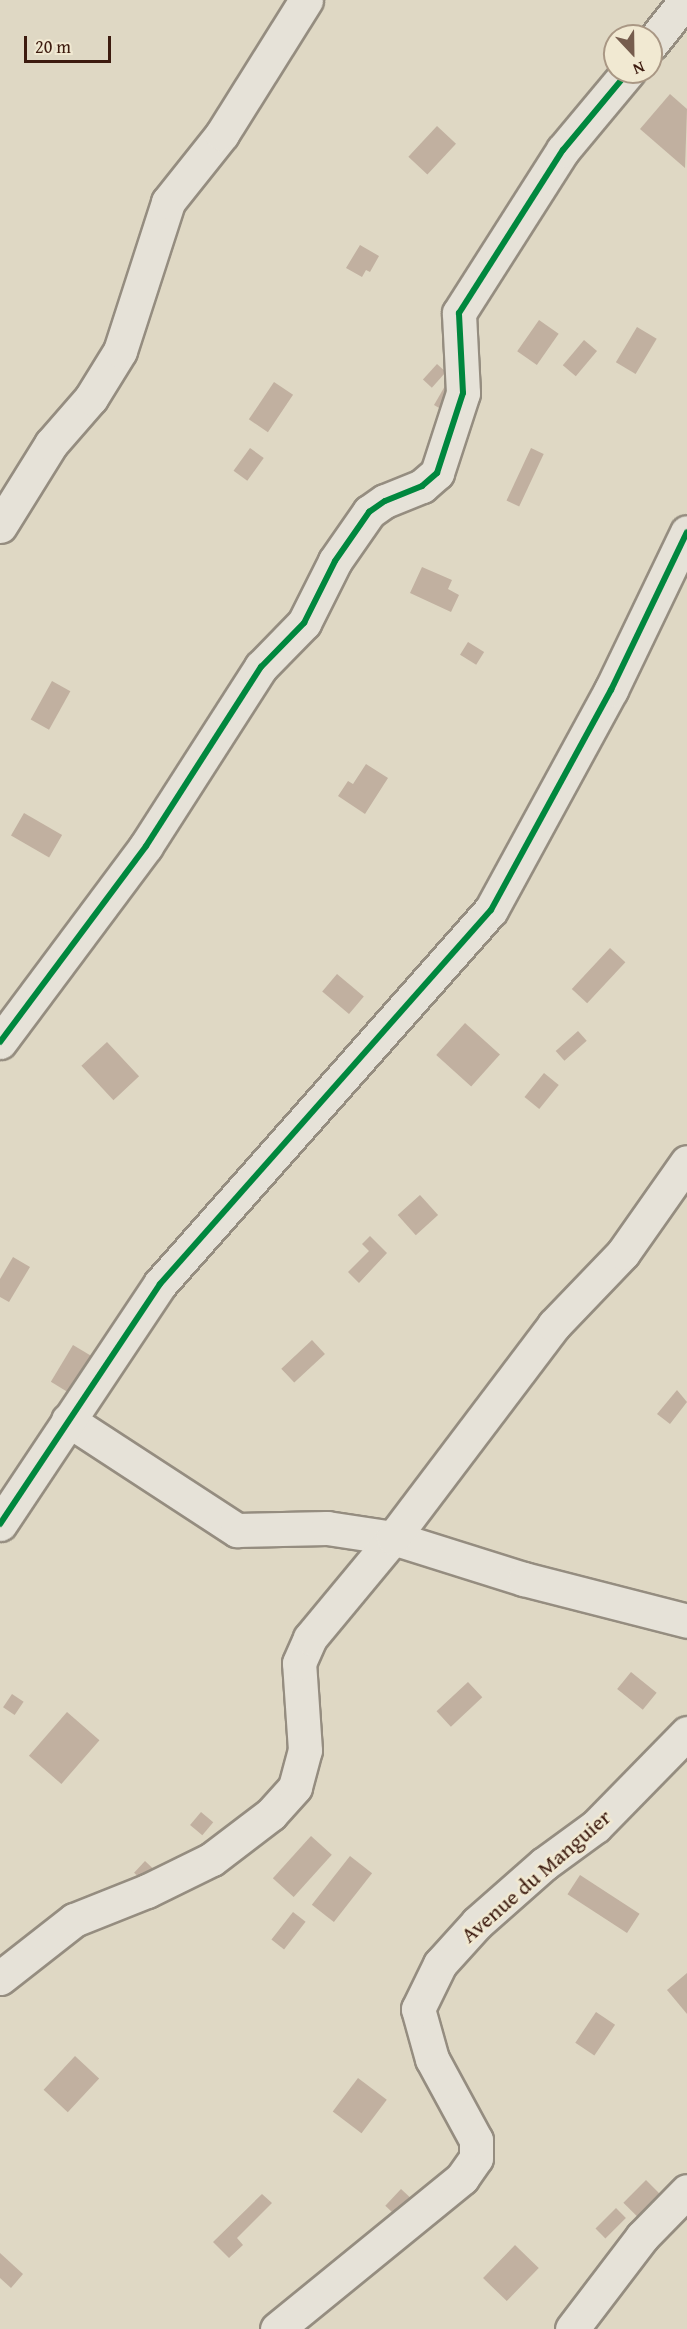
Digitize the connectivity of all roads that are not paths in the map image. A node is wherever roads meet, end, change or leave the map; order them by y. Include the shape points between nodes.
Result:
1 (306, 0) edge
2 (686, 0) edge
3 (663, 29) edge
4 (618, 84) edge
5 (0, 526) edge
6 (687, 532) edge
7 (0, 1042) edge
8 (687, 1162) edge
9 (68, 1420) junction
10 (0, 1524) edge
11 (393, 1538) junction
12 (687, 1621) edge
13 (687, 1732) edge
14 (0, 1978) edge
15 (687, 2191) edge
16 (278, 2329) edge
17 (572, 2329) edge

1 - 5 street via 222,134 168,202 120,351 91,398 51,444
2 - 3 street
4 - 7 street via 563,150 459,313 463,393 436,473 422,486 369,512 335,561 304,623 261,667 146,846
6 - 9 street via 611,690 491,910 160,1284
8 - 11 street via 623,1253 554,1325
9 - 10 street
9 - 11 street via 237,1530 327,1528
11 - 12 street via 524,1579
11 - 14 street via 310,1638 299,1663 305,1750 295,1787 271,1814 212,1859 74,1920
13 - 16 street, Avenue du Manguier via 596,1826 544,1864 477,1923 440,1964 418,2009 432,2059 476,2140 476,2158 462,2178
15 - 17 street via 642,2237

